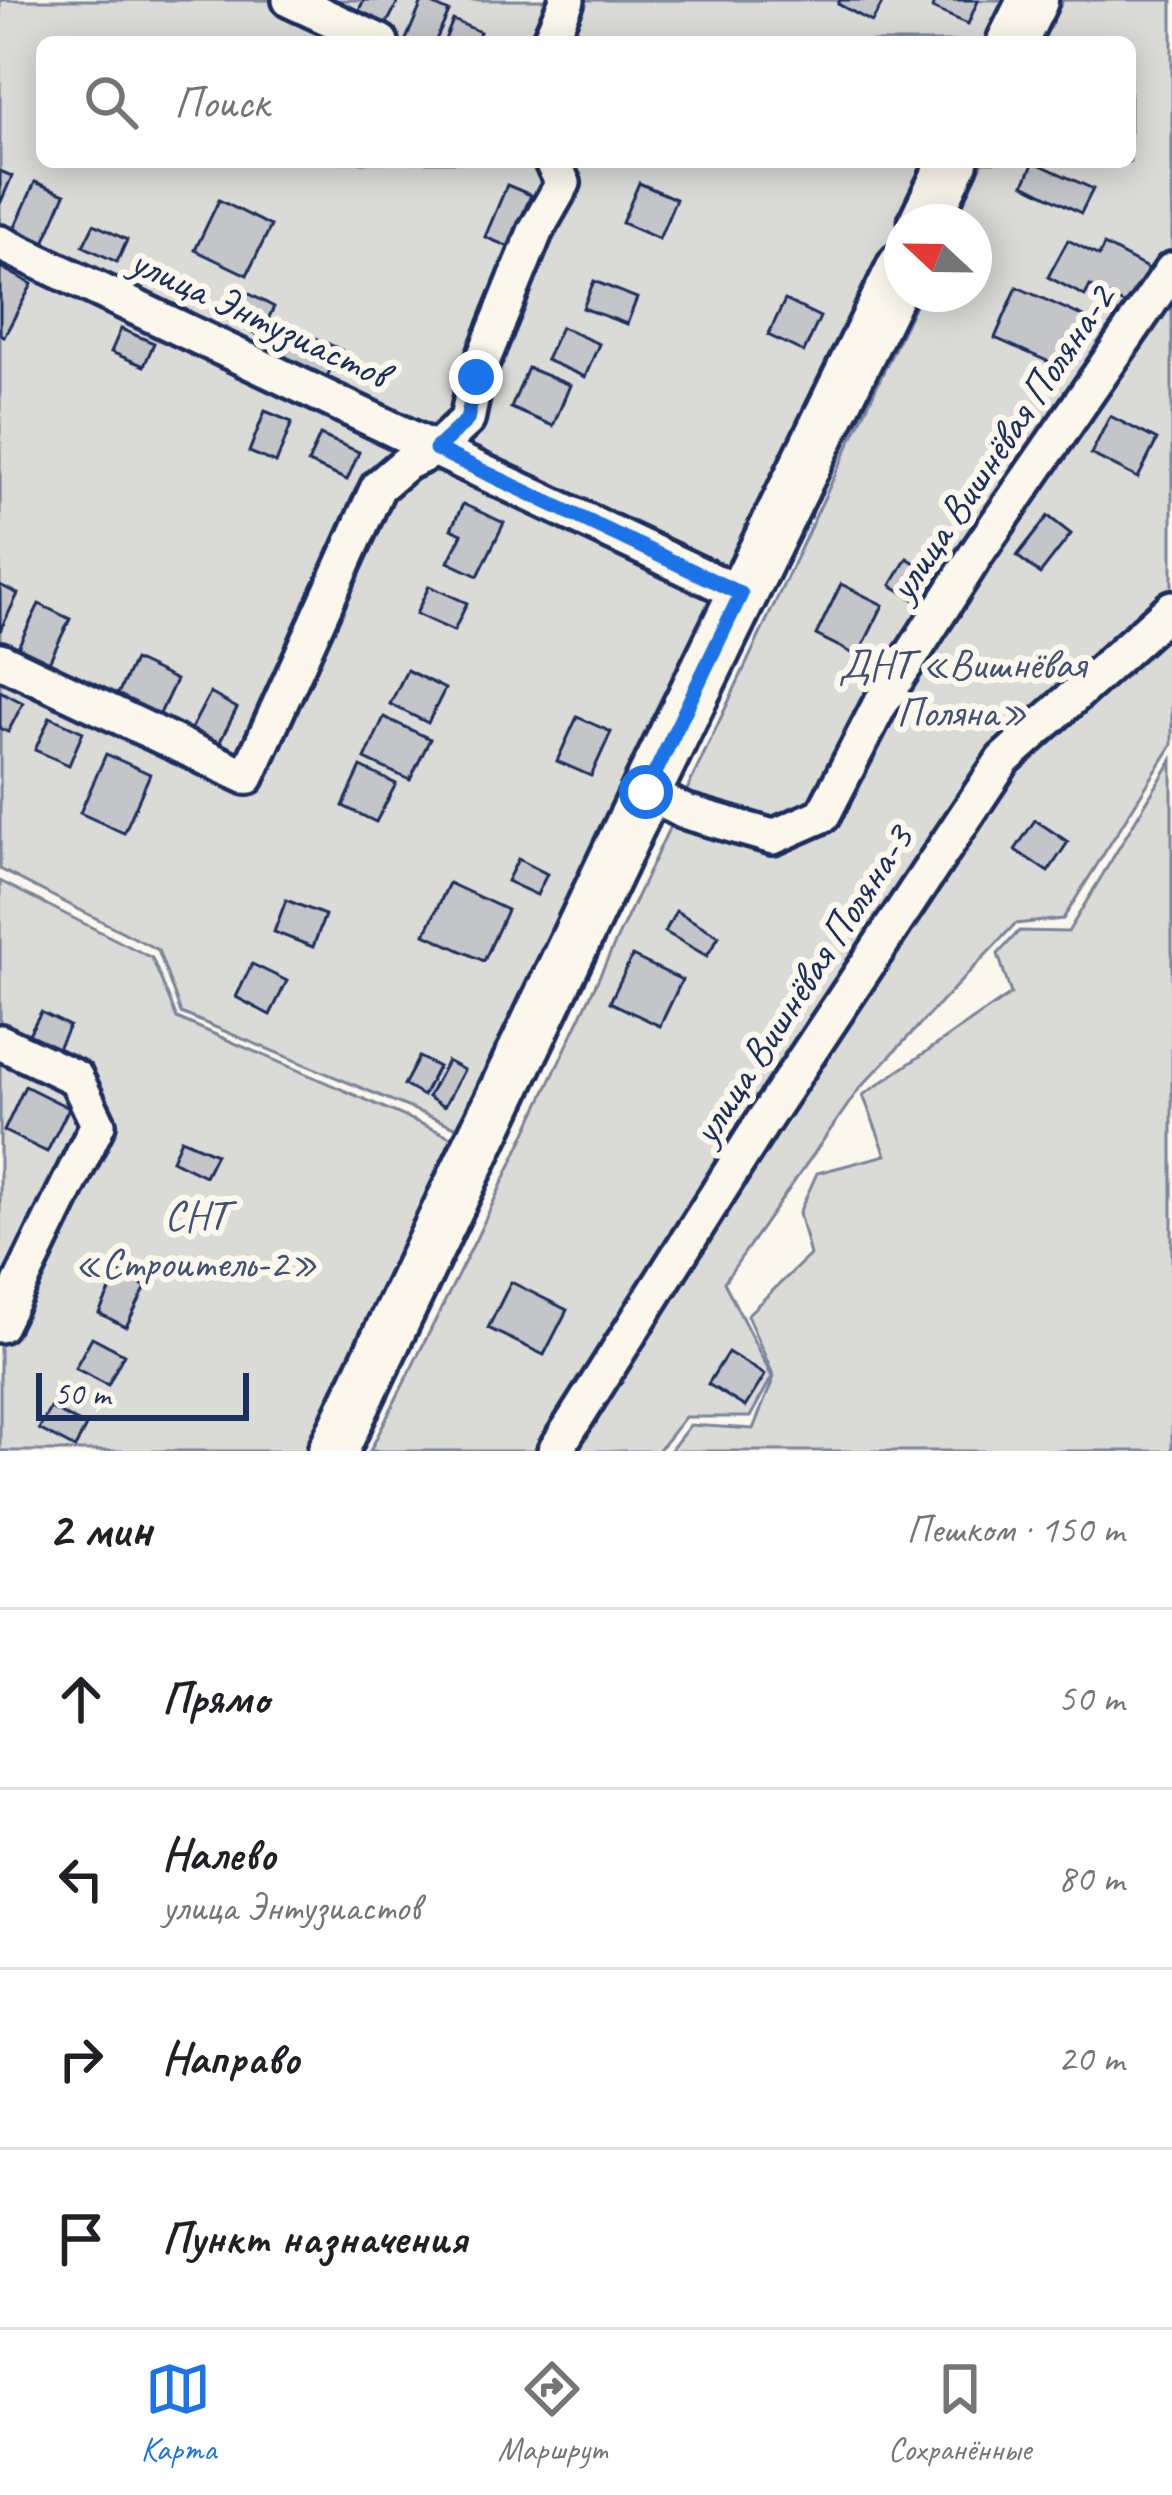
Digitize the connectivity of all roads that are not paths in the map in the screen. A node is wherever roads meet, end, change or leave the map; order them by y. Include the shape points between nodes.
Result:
1 (290, 0) edge
2 (568, 0) edge
3 (1033, 0) edge
4 (368, 36) edge
5 (553, 36) edge
6 (1015, 36) edge
7 (555, 168) edge
8 (950, 168) edge
9 (933, 204) edge
10 (0, 243) edge
11 (1172, 270) edge
12 (884, 304) edge
13 (436, 449) junction
14 (741, 594) junction
15 (1172, 608) edge
16 (0, 660) edge
17 (646, 792) junction
18 (0, 1042) edge
19 (0, 1325) edge
20 (332, 1451) edge
21 (555, 1451) edge

1 - 4 street
2 - 5 street
3 - 6 main road
7 - 13 street via 563,183 476,377 467,420
8 - 9 main road
10 - 13 street, улица Энтузиастов
11 - 17 street, улица Вишнёвая Поляна-2 via 940,610 823,815 773,837
12 - 14 main road
13 - 14 street, улица Энтузиастов
13 - 16 street via 378,487 247,777
14 - 17 main road
15 - 21 street, улица Вишнёвая Поляна-3 via 1003,760
17 - 20 main road
18 - 19 street via 76,1078 98,1124

